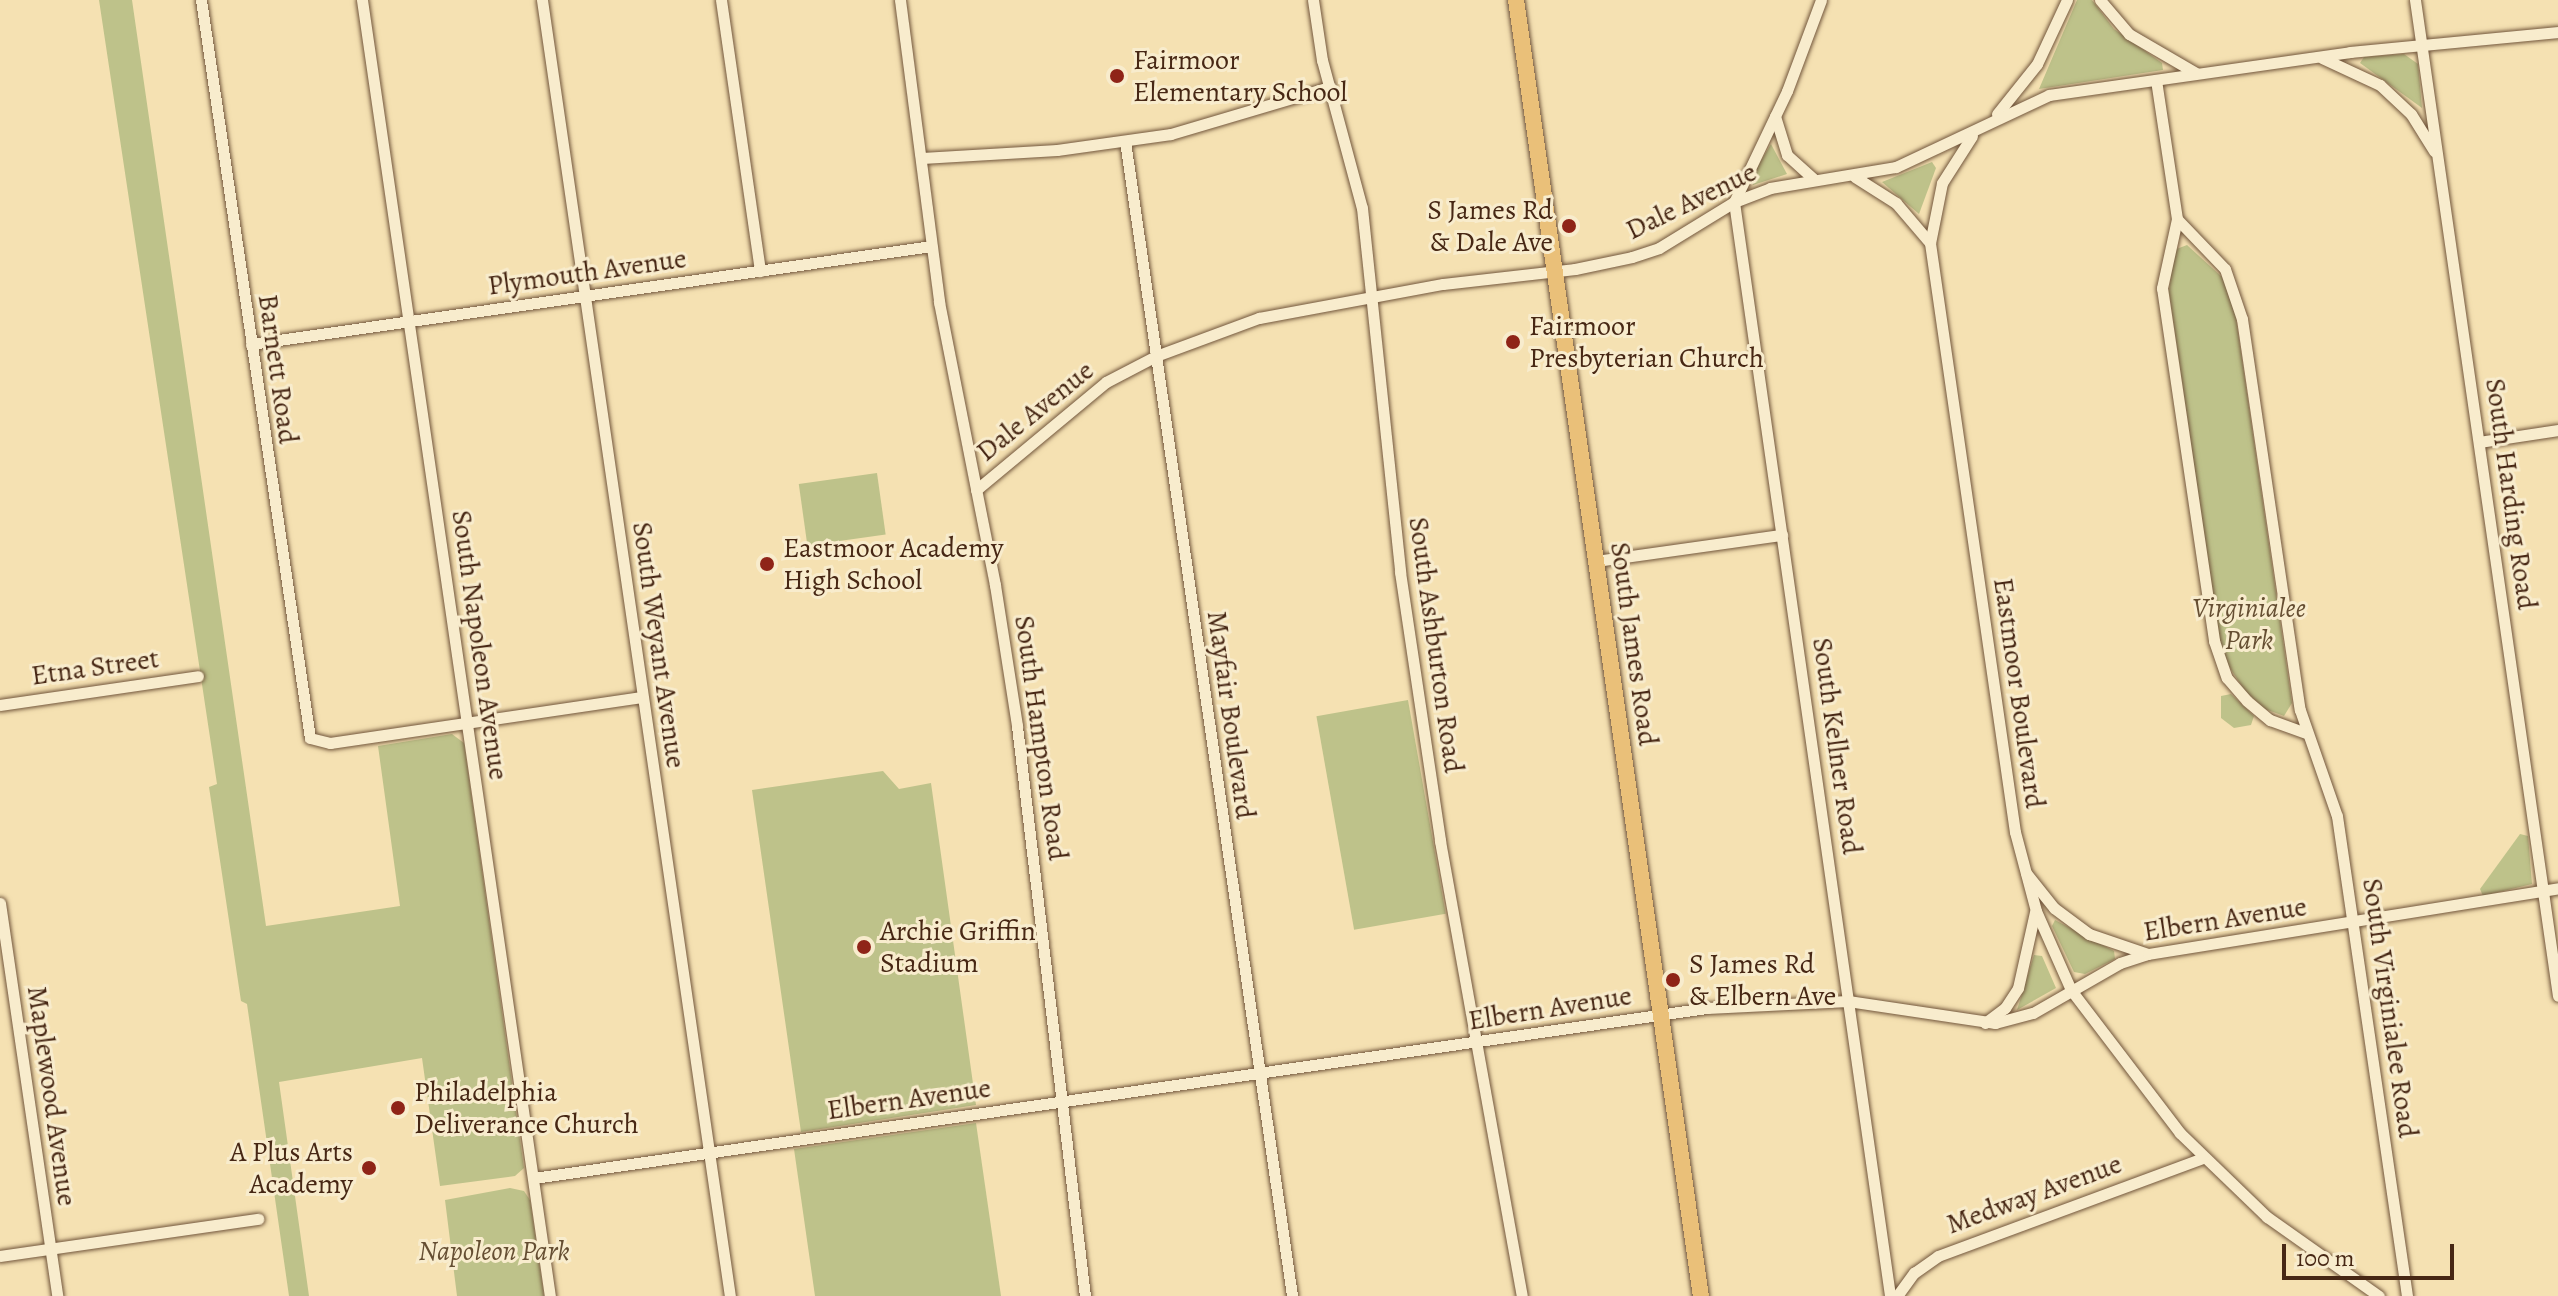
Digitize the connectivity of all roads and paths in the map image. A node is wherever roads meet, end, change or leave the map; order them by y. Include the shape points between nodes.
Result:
1 (201, 0) edge
2 (362, 0) edge
3 (542, 0) edge
4 (721, 0) edge
5 (900, 0) edge
6 (1313, 0) edge
7 (1516, 0) edge
8 (1821, 0) edge
9 (2067, 0) edge
10 (2100, 0) edge
11 (2415, 0) edge
12 (2558, 32) edge
13 (2422, 45) junction
14 (2317, 56) junction
15 (2196, 74) junction
16 (2156, 80) junction
17 (1330, 87) junction
18 (1775, 116) junction
19 (1983, 126) junction
20 (1125, 141) junction
21 (922, 158) junction
22 (2438, 159) junction
23 (1854, 176) junction
24 (1814, 179) junction
25 (1734, 202) junction
26 (2177, 219) junction
27 (1930, 243) junction
28 (931, 246) junction
29 (1555, 270) junction
30 (760, 271) junction
31 (585, 297) junction
32 (1370, 297) junction
33 (409, 322) junction
34 (251, 344) junction
35 (1156, 356) junction
36 (2558, 430) edge
37 (2479, 442) junction
38 (976, 490) junction
39 (1782, 535) junction
40 (1596, 561) junction
41 (198, 676) dead end
42 (642, 697) junction
43 (0, 705) edge
44 (467, 723) junction
45 (2305, 733) junction
46 (2023, 869) junction
47 (2558, 888) edge
48 (2544, 891) junction
49 (0, 903) edge
50 (2036, 911) junction
51 (2353, 923) junction
52 (2148, 954) junction
53 (2071, 990) junction
54 (2558, 996) edge
55 (1848, 1001) junction
56 (1661, 1016) junction
57 (1985, 1023) junction
58 (1476, 1044) junction
59 (1259, 1073) junction
60 (1062, 1102) junction
61 (709, 1152) junction
62 (2203, 1158) junction
63 (534, 1178) junction
64 (258, 1219) dead end
65 (50, 1249) junction
66 (0, 1256) edge
67 (57, 1296) edge
68 (550, 1296) edge
69 (730, 1296) edge
70 (1085, 1296) edge
71 (1292, 1296) edge
72 (1522, 1296) edge
73 (1701, 1296) edge
74 (1890, 1296) edge
75 (1897, 1296) edge
76 (2378, 1296) edge
77 (2407, 1296) edge

1 - 34 street, Barnett Road
2 - 33 street, South Napoleon Avenue
3 - 31 street, South Weyant Avenue
4 - 30 street
5 - 21 street, South Hampton Road
6 - 17 street, South Ashburton Road
7 - 29 main road, South James Road
8 - 18 street
9 - 19 street, Eastmoor Boulevard via 2037,64
10 - 15 street via 2129,34
11 - 13 street, South Harding Road
12 - 13 street, Dale Avenue
13 - 14 street, Dale Avenue
13 - 22 street, South Harding Road
14 - 15 street, Dale Avenue
14 - 22 street via 2380,85 2411,114
15 - 16 street, Dale Avenue
16 - 19 street, Dale Avenue via 2049,95
16 - 26 street
17 - 20 street via 1232,119
17 - 32 street, South Ashburton Road via 1362,208
18 - 24 street via 1787,155
18 - 25 street
19 - 23 street, Dale Avenue via 1908,163
19 - 27 street, Eastmoor Boulevard via 1958,153 1942,183
20 - 21 street
20 - 35 street, Mayfair Boulevard
21 - 28 street, South Hampton Road
22 - 37 street, South Harding Road
23 - 24 street, Dale Avenue
23 - 27 street via 1896,203
24 - 25 street, Dale Avenue
25 - 29 street, Dale Avenue via 1659,248 1605,264
25 - 39 street, South Kellner Road
26 - 45 street, South Virginialee Road via 2225,269 2238,299
26 - 45 street via 2162,288 2214,641 2227,678 2247,701 2270,720
27 - 46 street, Eastmoor Boulevard
28 - 30 street, Plymouth Avenue
28 - 38 street, South Hampton Road
29 - 32 street, Dale Avenue
29 - 40 main road, South James Road
30 - 31 street, Plymouth Avenue
31 - 33 street, Plymouth Avenue
31 - 42 street, South Weyant Avenue
32 - 35 street, Dale Avenue via 1259,318
32 - 58 street, South Ashburton Road via 1402,586
33 - 34 street, Plymouth Avenue
33 - 44 street, South Napoleon Avenue
34 - 44 street, Barnett Road via 307,732 315,741
35 - 38 street, Dale Avenue via 1072,405
35 - 59 street, Mayfair Boulevard
36 - 37 street
37 - 48 street, South Harding Road
38 - 60 street, South Hampton Road via 1027,799
39 - 40 street
39 - 55 street, South Kellner Road
40 - 56 main road, South James Road
41 - 43 street, Etna Street
42 - 44 street
42 - 61 street, South Weyant Avenue
44 - 63 street, South Napoleon Avenue
45 - 51 street, South Virginialee Road via 2331,791
46 - 50 street, Eastmoor Boulevard
46 - 52 street via 2054,908 2089,934
47 - 48 street, Elbern Avenue
48 - 51 street, Elbern Avenue
48 - 54 street, South Harding Road
49 - 65 street, Maplewood Avenue
50 - 53 street, Eastmoor Boulevard
50 - 57 street via 2018,988 2005,1008
51 - 52 street, Elbern Avenue
51 - 77 street, South Virginialee Road
52 - 53 street, Elbern Avenue
53 - 57 street, Elbern Avenue via 2033,1013
53 - 62 street, Eastmoor Boulevard via 2150,1100
55 - 56 street, Elbern Avenue via 1755,1004
55 - 57 street, Elbern Avenue
55 - 74 street, South Kellner Road
56 - 58 street, Elbern Avenue
56 - 73 main road, South James Road
58 - 59 street, Elbern Avenue
58 - 72 street, South Ashburton Road
59 - 60 street, Elbern Avenue
59 - 71 street, Mayfair Boulevard
60 - 61 street, Elbern Avenue
60 - 70 street, South Hampton Road
61 - 63 street, Elbern Avenue
61 - 69 street, South Weyant Avenue
62 - 75 street, Medway Avenue via 1938,1256 1914,1273
62 - 76 street, Eastmoor Boulevard via 2267,1217
63 - 68 street, South Napoleon Avenue
64 - 65 street
65 - 66 street
65 - 67 street, Maplewood Avenue

